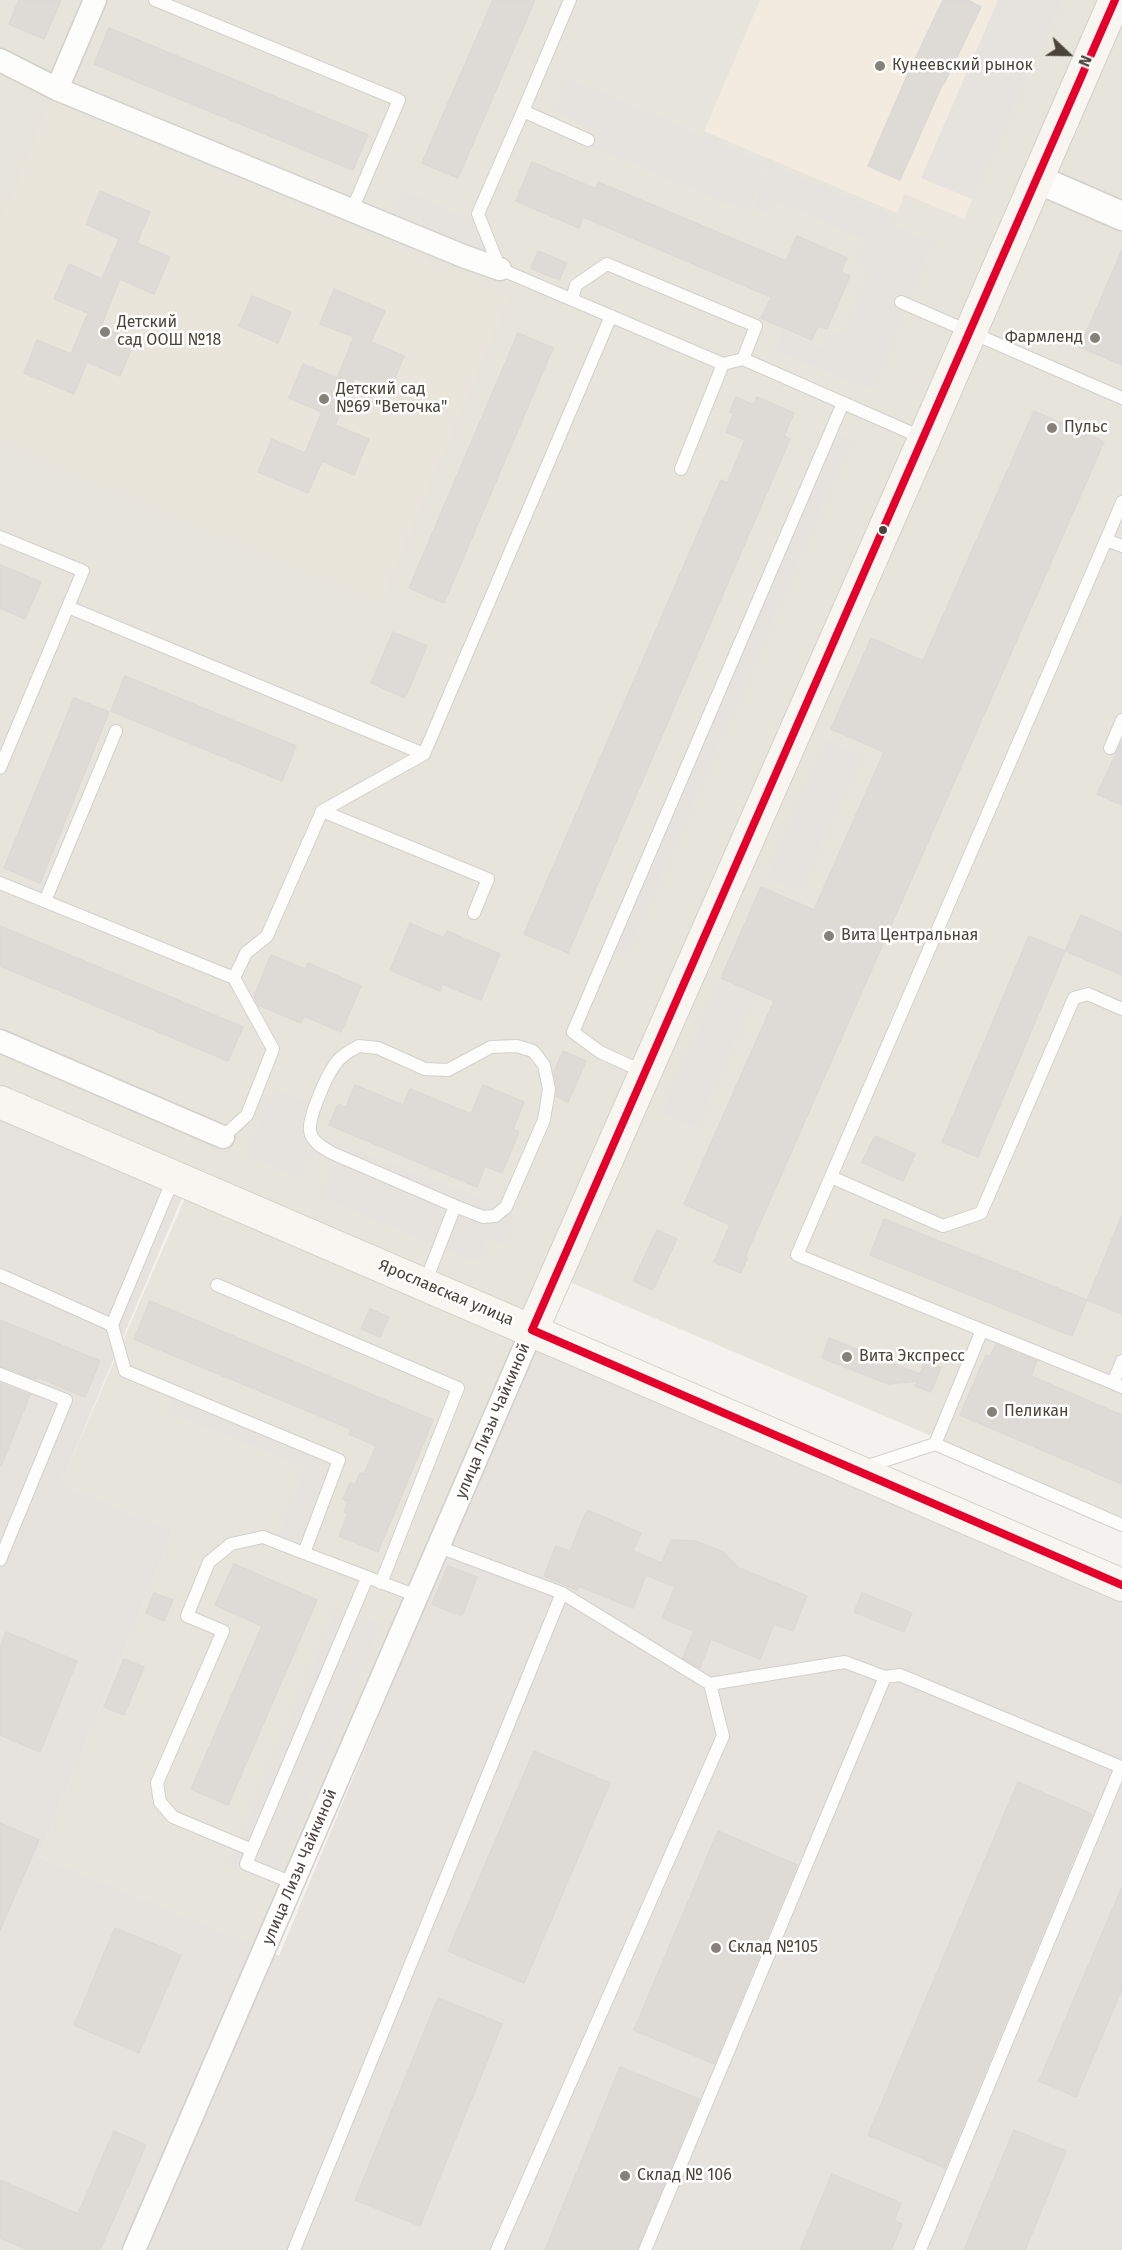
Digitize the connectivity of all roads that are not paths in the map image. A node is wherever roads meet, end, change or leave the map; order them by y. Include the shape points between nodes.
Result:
1 (95, 0) edge
2 (155, 0) edge
3 (570, 0) edge
4 (1115, 0) edge
5 (0, 60) edge
6 (57, 89) junction
7 (523, 111) junction
8 (588, 140) dead end
9 (1037, 179) junction
10 (352, 210) junction
11 (1122, 216) edge
12 (500, 268) junction
13 (572, 299) junction
14 (901, 302) dead end
15 (611, 316) junction
16 (970, 333) junction
17 (743, 359) junction
18 (723, 364) junction
19 (1122, 398) edge
20 (843, 403) junction
21 (924, 439) junction
22 (681, 469) dead end
23 (1122, 502) edge
24 (0, 537) edge
25 (1106, 540) junction
26 (1122, 546) edge
27 (68, 607) junction
28 (1122, 720) edge
29 (116, 731) dead end
30 (1110, 748) dead end
31 (424, 754) junction
32 (0, 768) edge
33 (322, 811) junction
34 (0, 883) edge
35 (45, 901) junction
36 (474, 913) dead end
37 (234, 978) junction
38 (1122, 1009) edge
39 (0, 1041) edge
40 (645, 1072) junction
41 (3, 1107) edge
42 (223, 1137) joint
43 (174, 1177) junction
44 (831, 1177) junction
45 (455, 1206) junction
46 (0, 1275) edge
47 (424, 1284) junction
48 (217, 1285) dead end
49 (112, 1324) junction
50 (532, 1330) junction
51 (982, 1330) junction
52 (1122, 1361) edge
53 (0, 1374) edge
54 (1117, 1385) edge
55 (935, 1444) junction
56 (855, 1470) junction
57 (1122, 1525) edge
58 (438, 1547) junction
59 (303, 1553) junction
60 (0, 1560) edge
61 (367, 1578) junction
62 (381, 1583) junction
63 (1122, 1585) edge
64 (562, 1593) junction
65 (417, 1596) junction
66 (885, 1677) junction
67 (711, 1684) junction
68 (252, 1850) junction
69 (293, 1883) junction
70 (134, 2250) edge
71 (294, 2250) edge
72 (497, 2250) edge
73 (645, 2250) edge
74 (920, 2250) edge

1 - 6 street
2 - 10 lane via 399,100
3 - 7 lane
4 - 9 main road, улица Лизы Чайкиной
5 - 6 street
6 - 10 street
7 - 8 lane
7 - 12 lane via 477,214
9 - 11 street
9 - 16 main road, улица Лизы Чайкиной
10 - 12 street
12 - 13 lane
13 - 15 lane
13 - 17 lane via 576,285 607,264 756,326
14 - 16 lane
15 - 18 lane
15 - 31 lane
16 - 19 lane
16 - 21 main road, улица Лизы Чайкиной
17 - 18 lane
17 - 20 lane
18 - 22 lane
20 - 21 lane
20 - 40 lane via 573,1032 600,1052
21 - 40 main road, улица Лизы Чайкиной
23 - 25 lane
24 - 27 lane via 83,571
25 - 26 lane
25 - 44 lane
27 - 31 lane
27 - 32 lane
28 - 30 lane
29 - 35 lane
31 - 33 lane
33 - 36 lane via 488,879
33 - 37 lane via 267,936 246,953
34 - 35 lane
35 - 37 lane
37 - 42 lane via 273,1049 247,1114
38 - 44 lane via 1088,994 1074,998 981,1213 943,1226
39 - 42 street
40 - 50 main road, улица Лизы Чайкиной
41 - 43 main road, Ярославская улица
43 - 47 main road, Ярославская улица
43 - 49 lane
44 - 51 lane via 797,1255
45 - 45 lane via 483,1217 495,1216 506,1207 544,1120 549,1089 544,1065 533,1051 517,1046 491,1047 448,1070 425,1069 378,1048 359,1046 345,1053 334,1065 311,1118 310,1132 317,1144
45 - 47 lane
46 - 49 lane
47 - 50 main road, Ярославская улица
48 - 62 lane via 458,1388
49 - 59 lane via 125,1371 339,1460
50 - 56 main road, Ярославская улица
50 - 58 street, улица Лизы Чайкиной
51 - 54 lane
51 - 55 lane
52 - 54 lane
53 - 60 lane via 66,1400
55 - 56 lane
55 - 57 lane
56 - 63 main road, Ярославская улица
58 - 64 lane
58 - 65 street, улица Лизы Чайкиной
59 - 61 lane
59 - 68 lane via 263,1537 231,1544 209,1562 187,1616 223,1631 157,1783 160,1802 173,1817
61 - 62 lane
61 - 68 lane
62 - 65 lane
64 - 67 lane
64 - 71 lane
65 - 69 street, улица Лизы Чайкиной
66 - 67 lane via 845,1662
66 - 73 lane
66 - 74 lane via 900,1675 1121,1767
67 - 72 lane via 723,1736
68 - 69 lane via 246,1864
69 - 70 street, улица Лизы Чайкиной

